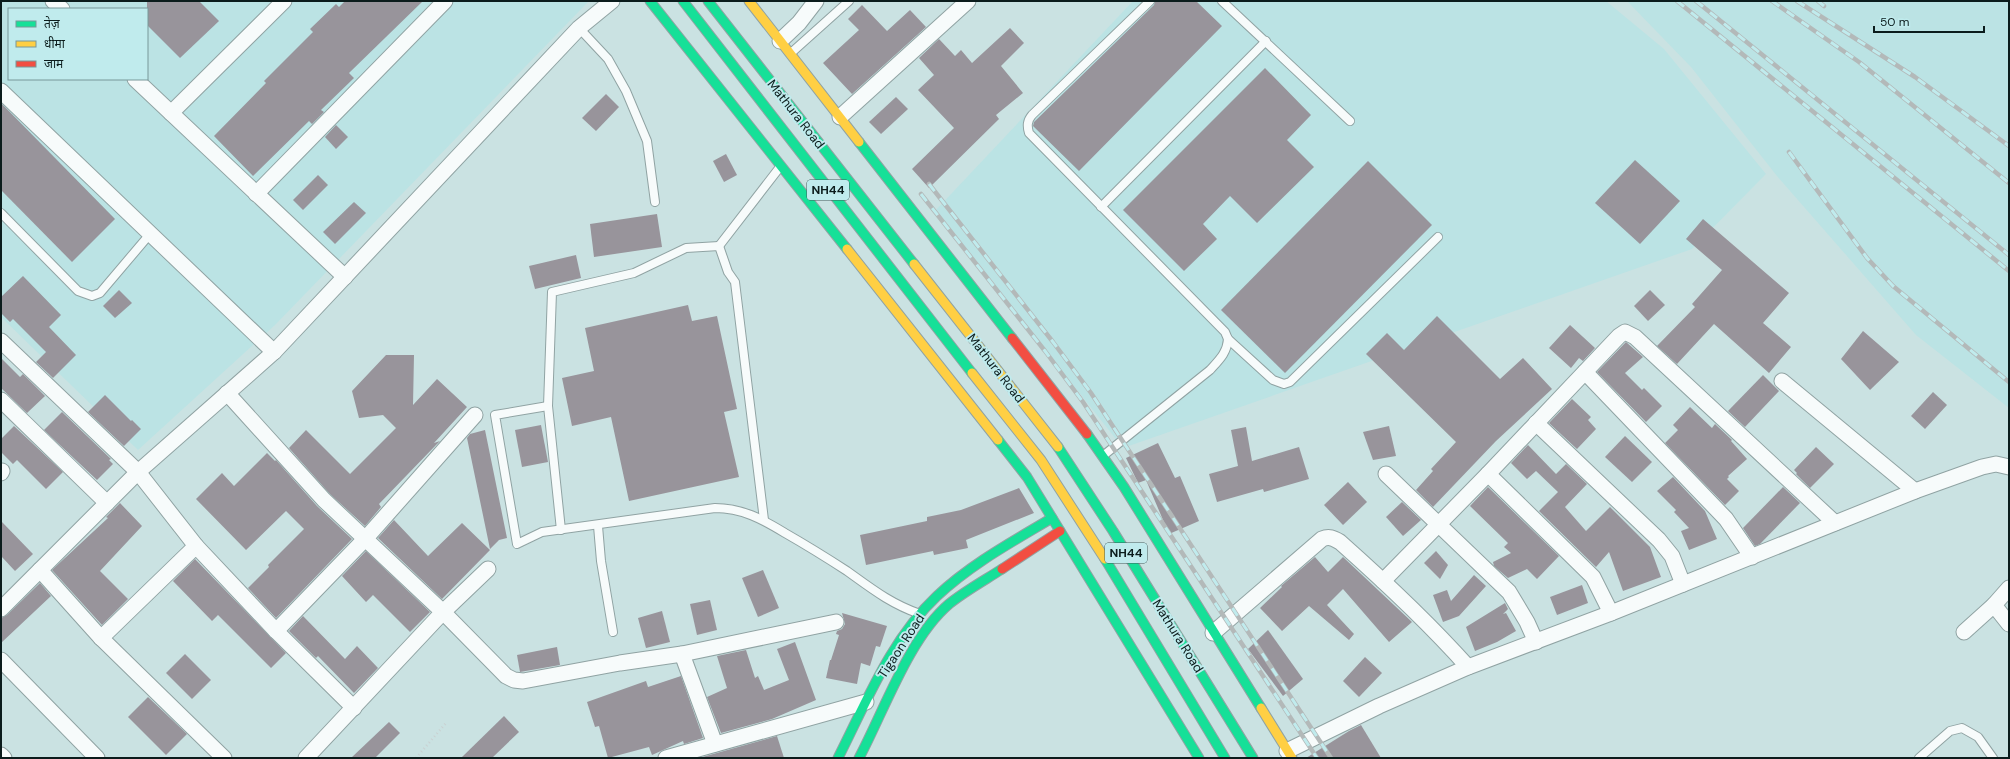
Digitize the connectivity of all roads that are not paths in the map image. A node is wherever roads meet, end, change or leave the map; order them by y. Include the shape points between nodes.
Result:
1 (53, 1) edge
2 (445, 1) edge
3 (612, 1) edge
4 (650, 1) edge
5 (683, 1) edge
6 (708, 1) edge
7 (749, 1) edge
8 (816, 1) edge
9 (849, 1) edge
10 (968, 1) edge
11 (1150, 1) edge
12 (1222, 1) edge
13 (282, 2) edge
14 (61, 8) edge
15 (579, 28) junction
16 (780, 41) junction
17 (1266, 41) junction
18 (790, 54) junction
19 (136, 80) edge
20 (1, 91) edge
21 (171, 113) junction
22 (840, 118) junction
23 (1350, 121) dead end
24 (781, 166) junction
25 (256, 194) junction
26 (655, 202) dead end
27 (1101, 208) junction
28 (1, 212) edge
29 (150, 234) junction
30 (1438, 237) dead end
31 (719, 246) junction
32 (345, 277) junction
33 (1228, 339) junction
34 (1, 341) edge
35 (274, 352) junction
36 (1585, 372) junction
37 (1782, 382) dead end
38 (228, 393) junction
39 (1, 400) edge
40 (548, 406) junction
41 (475, 415) dead end
42 (1536, 423) junction
43 (1103, 456) junction
44 (2009, 467) edge
45 (138, 472) junction
46 (1386, 474) dead end
47 (1488, 474) junction
48 (1915, 491) junction
49 (107, 503) junction
50 (1052, 518) junction
51 (764, 520) junction
52 (1835, 523) junction
53 (598, 526) junction
54 (1438, 526) junction
55 (560, 530) junction
56 (1060, 531) junction
57 (366, 538) junction
58 (196, 546) junction
59 (1752, 556) junction
60 (488, 569) dead end
61 (40, 570) junction
62 (1383, 581) junction
63 (1683, 584) junction
64 (2009, 588) edge
65 (1994, 605) junction
66 (1, 609) edge
67 (443, 612) junction
68 (1611, 613) junction
69 (919, 614) junction
70 (934, 620) junction
71 (836, 622) dead end
72 (2009, 624) edge
73 (276, 631) junction
74 (613, 632) dead end
75 (1964, 632) dead end
76 (1214, 633) junction
77 (101, 638) junction
78 (1536, 642) junction
79 (682, 654) junction
80 (1, 660) edge
81 (1468, 667) junction
82 (866, 702) junction
83 (354, 708) junction
84 (714, 744) junction
85 (1, 755) edge
86 (1290, 755) edge
87 (4, 758) edge
88 (97, 758) edge
89 (224, 758) edge
90 (306, 758) edge
91 (666, 758) edge
92 (838, 758) edge
93 (859, 758) edge
94 (1199, 758) edge
95 (1225, 758) edge
96 (1253, 758) edge
97 (1919, 758) edge
98 (1993, 758) edge

1 - 14 street
2 - 25 street
3 - 15 street
4 - 24 main road
5 - 95 main road, Mathura Road / NH44 via 1041,460 1094,541
6 - 96 main road, Mathura Road / NH44 via 1056,444 1113,531
7 - 16 main road
8 - 16 street via 799,23
9 - 18 lane
10 - 22 street
11 - 27 lane via 1028,120 1029,133
12 - 17 lane
13 - 21 street
15 - 26 lane via 608,59 626,91 647,141
15 - 32 street
16 - 18 main road
17 - 23 lane
17 - 27 lane
18 - 22 main road
19 - 21 street
20 - 29 street
21 - 25 street
22 - 43 main road
24 - 31 lane
24 - 50 main road via 1027,477
25 - 32 street
27 - 33 lane via 1225,332
28 - 29 lane via 78,291 92,296 100,293
29 - 35 street
30 - 33 lane via 1290,382 1284,384 1273,380
31 - 40 lane via 686,248 634,273 552,292
31 - 51 lane via 728,272 735,282
32 - 35 street
33 - 43 lane via 1222,357 1210,370
34 - 45 street
35 - 38 street
36 - 42 street
36 - 52 street via 1622,334 1629,333
36 - 59 street via 1726,519
37 - 48 street
38 - 45 street
38 - 57 street via 324,500
39 - 49 street
40 - 55 lane
40 - 55 lane via 495,415 517,544 542,532
41 - 57 street
42 - 47 street
42 - 63 street via 1659,540 1672,556
43 - 76 main road
44 - 48 street via 1996,464 1982,467
45 - 49 street
45 - 58 street
46 - 54 street
47 - 54 street
47 - 68 street via 1593,577
48 - 52 street
49 - 61 street
50 - 56 main road
50 - 69 main road, Tigaon Road via 974,567 936,596
51 - 53 lane via 741,510 715,508
51 - 69 lane via 818,552 898,607
52 - 59 street
53 - 55 lane
53 - 74 lane
54 - 62 street
54 - 78 street via 1509,592 1528,622
56 - 70 main road, Tigaon Road via 949,604
56 - 94 main road
57 - 67 street
57 - 73 street
58 - 73 street
58 - 77 street
59 - 63 street
60 - 67 street
61 - 66 street
61 - 77 street
62 - 76 street via 1340,542 1327,537
62 - 81 street via 1437,632
63 - 68 street
64 - 65 street
65 - 72 street
65 - 75 street
67 - 79 street via 506,676 523,682
67 - 83 street
68 - 78 street
69 - 70 lane
69 - 82 main road, Tigaon Road via 904,635
70 - 93 main road, Tigaon Road via 911,655
71 - 79 street
73 - 83 street
76 - 86 main road
77 - 89 street
78 - 81 street
79 - 84 street
80 - 88 street
81 - 86 street via 1379,706
82 - 84 street
82 - 92 main road, Tigaon Road
83 - 90 street
84 - 91 street
85 - 87 street
97 - 98 lane via 1950,731 1962,728 1978,737

